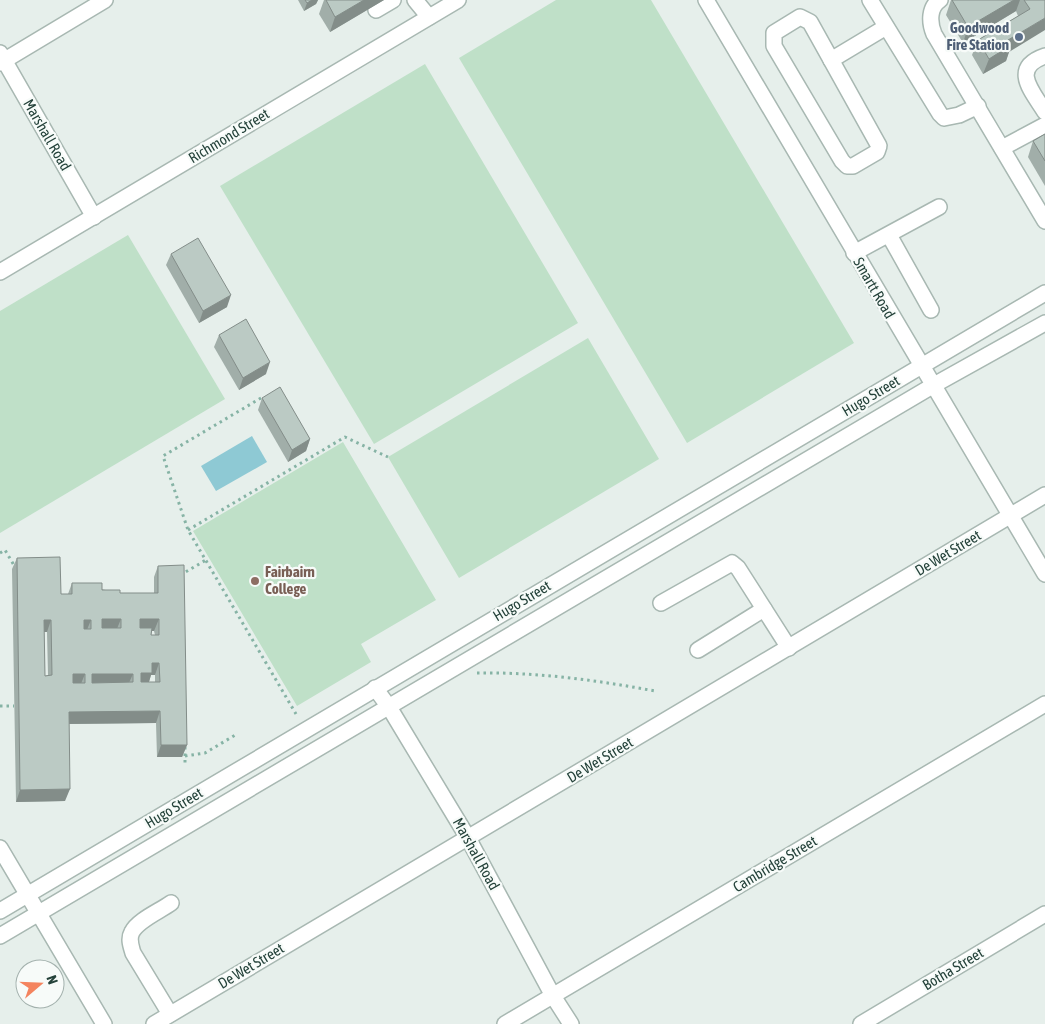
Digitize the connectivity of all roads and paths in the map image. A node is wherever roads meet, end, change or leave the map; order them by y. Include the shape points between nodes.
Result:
1 (105, 0) edge
2 (393, 0) edge
3 (414, 0) edge
4 (458, 0) edge
5 (706, 0) edge
6 (870, 0) edge
7 (933, 3) edge
8 (376, 10) dead end
9 (429, 17) junction
10 (886, 27) junction
11 (1045, 56) edge
12 (1, 59) edge
13 (831, 60) junction
14 (978, 106) junction
15 (1045, 112) edge
16 (1045, 125) edge
17 (1002, 148) junction
18 (939, 207) dead end
19 (94, 217) junction
20 (1045, 221) edge
21 (889, 235) junction
22 (854, 253) junction
23 (0, 272) edge
24 (1045, 293) edge
25 (931, 310) dead end
26 (1045, 323) edge
27 (921, 366) junction
28 (934, 385) junction
29 (261, 398) edge
30 (388, 458) dead end
31 (1045, 495) edge
32 (1010, 516) junction
33 (188, 530) junction
34 (0, 553) edge
35 (206, 560) junction
36 (16, 569) edge
37 (1045, 574) edge
38 (182, 584) edge
39 (662, 603) dead end
40 (764, 610) junction
41 (789, 648) junction
42 (698, 650) dead end
43 (476, 673) dead end
44 (376, 688) junction
45 (654, 691) dead end
46 (1045, 704) edge
47 (0, 706) edge
48 (14, 706) dead end
49 (389, 707) junction
50 (296, 714) dead end
51 (237, 734) dead end
52 (185, 737) edge
53 (185, 756) junction
54 (252, 761) junction
55 (185, 765) dead end
56 (265, 781) junction
57 (468, 838) junction
58 (0, 848) edge
59 (28, 894) junction
60 (171, 903) dead end
61 (0, 910) edge
62 (38, 913) junction
63 (1045, 914) edge
64 (0, 936) edge
65 (553, 996) junction
66 (170, 1014) junction
67 (104, 1024) edge
68 (154, 1024) edge
69 (506, 1024) edge
70 (571, 1024) edge
71 (861, 1024) edge

1 - 12 street
2 - 8 street
3 - 9 street
4 - 9 street, Richmond Street
5 - 22 street, Smartt Road
6 - 10 street
7 - 14 street via 930,17 934,34
9 - 19 street, Richmond Street
10 - 13 street
10 - 14 street via 944,118
11 - 15 street via 1029,64 1025,72
12 - 19 street, Marshall Road
13 - 13 street via 879,146 877,152 853,166 842,161 775,49 772,36 795,18 806,18
14 - 17 street
16 - 17 street
17 - 20 street
18 - 21 street
19 - 23 street, Richmond Street
21 - 22 street
21 - 25 street
22 - 27 street, Smartt Road
24 - 27 street, Hugo Street
26 - 28 street, Hugo Street
27 - 28 street, Smartt Road
27 - 44 street, Hugo Street
28 - 32 street, Smartt Road
28 - 49 street, Hugo Street
29 - 33 path via 163,456
30 - 33 path via 345,437
31 - 32 street, De Wet Street
32 - 37 street, Smartt Road
32 - 41 street, De Wet Street
33 - 35 path
34 - 36 path via 5,550
35 - 38 path via 182,574
35 - 50 path
39 - 40 street via 732,564 738,568
40 - 41 street
40 - 42 street
41 - 57 street, De Wet Street
43 - 45 path via 516,672 608,682
44 - 49 street, Marshall Road
44 - 54 street, Hugo Street
46 - 65 street, Cambridge Street
47 - 48 path
49 - 56 street, Hugo Street
49 - 57 street, Marshall Road
51 - 53 path via 205,753
52 - 53 path
53 - 55 path
54 - 56 street
54 - 59 street, Hugo Street
56 - 62 street, Hugo Street
57 - 65 street, Marshall Road
57 - 66 street, De Wet Street
58 - 59 street
59 - 61 street, Hugo Street
59 - 62 street
60 - 66 street via 139,924 130,941 133,952
62 - 64 street, Hugo Street
62 - 67 street
63 - 71 street, Botha Street
65 - 69 street, Cambridge Street
65 - 70 street, Marshall Road
66 - 68 street, De Wet Street

